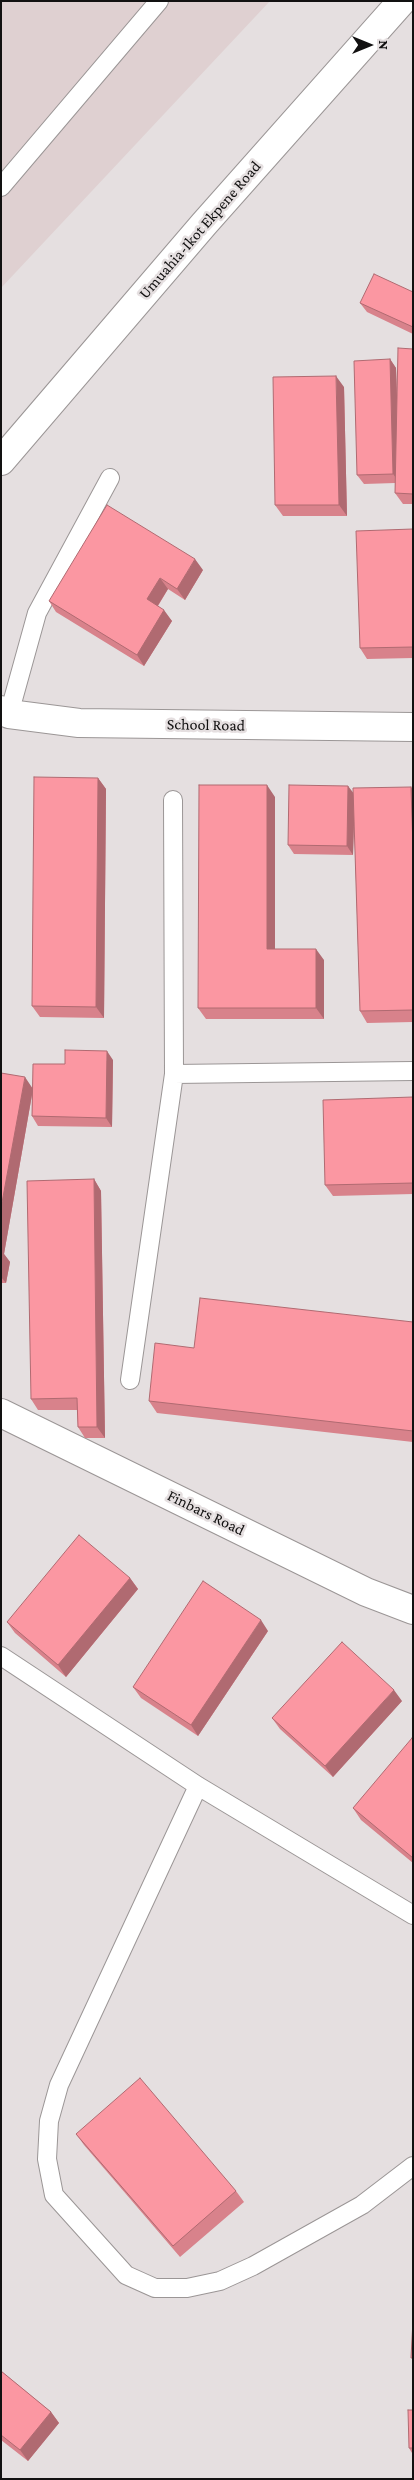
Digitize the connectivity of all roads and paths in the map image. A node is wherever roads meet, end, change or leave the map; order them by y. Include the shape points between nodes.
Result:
1 (159, 1) edge
2 (402, 1) edge
3 (1, 187) edge
4 (1, 461) edge
5 (110, 478) dead end
6 (5, 712) edge
7 (413, 727) edge
8 (173, 800) dead end
9 (413, 1071) edge
10 (174, 1074) junction
11 (130, 1380) dead end
12 (1, 1413) edge
13 (413, 1610) edge
14 (1, 1656) edge
15 (198, 1786) junction
16 (413, 1915) edge
17 (413, 2166) edge

1 - 3 lane
2 - 4 street, Umuahia-Ikot Ekpene Road via 204,224
5 - 6 lane via 37,613
6 - 7 street, School Road via 79,723
8 - 10 lane
9 - 10 lane
10 - 11 lane
12 - 13 street, Finbars Road via 366,1592
14 - 15 lane
15 - 16 lane
15 - 17 lane via 59,2085 49,2122 47,2159 54,2195 126,2275 155,2288 187,2288 220,2280 253,2266 362,2205

